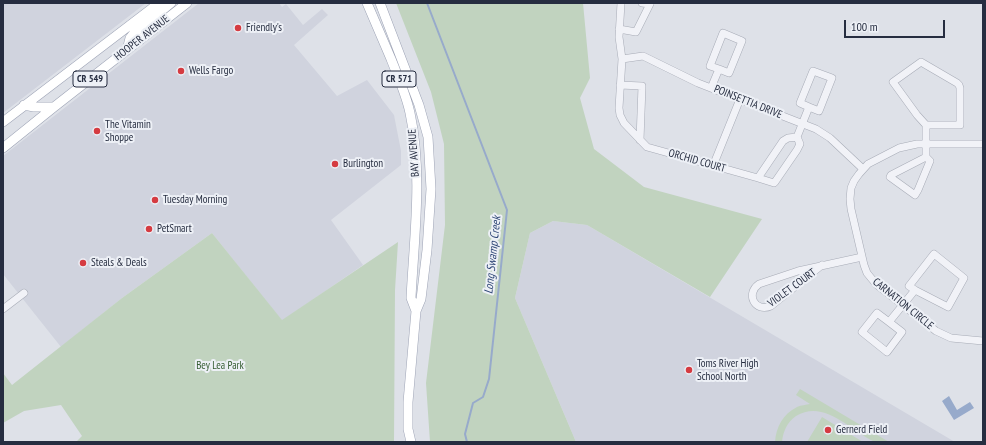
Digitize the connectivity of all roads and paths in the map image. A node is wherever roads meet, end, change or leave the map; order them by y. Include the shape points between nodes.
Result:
1 (159, 3) edge
2 (171, 3) edge
3 (187, 3) edge
4 (360, 3) edge
5 (380, 3) edge
6 (621, 3) edge
7 (642, 3) edge
8 (369, 7) edge
9 (619, 30) junction
10 (127, 50) junction
11 (622, 59) junction
12 (719, 69) junction
13 (620, 85) junction
14 (711, 88) junction
15 (740, 99) junction
16 (24, 105) junction
17 (54, 107) junction
18 (808, 107) junction
19 (3, 122) edge
20 (802, 124) junction
21 (926, 125) junction
22 (3, 130) edge
23 (796, 137) junction
24 (640, 140) junction
25 (926, 144) junction
26 (983, 144) edge
27 (3, 148) edge
28 (926, 157) junction
29 (714, 166) junction
30 (863, 169) junction
31 (758, 178) junction
32 (862, 257) junction
33 (822, 266) junction
34 (915, 290) junction
35 (24, 293) dead end
36 (903, 305) junction
37 (3, 309) edge
38 (416, 311) junction
39 (889, 322) junction
40 (983, 341) edge
41 (408, 429) junction
42 (407, 442) edge
43 (411, 442) edge

1 - 16 main road, HOOPER AVENUE / CR 549
2 - 10 main road via 134,33
3 - 10 main road, HOOPER AVENUE / CR 549
4 - 8 main road
5 - 38 main road, BAY AVENUE / CR 571 via 419,105 428,137 431,189 427,250
6 - 9 street, ORCHID COURT
7 - 9 street via 650,4 636,32
8 - 38 main road, BAY AVENUE / CR 571 via 403,87 415,141 417,166 411,298
9 - 11 street, ORCHID COURT
10 - 17 main road, HOOPER AVENUE / CR 549
11 - 13 street, ORCHID COURT
11 - 14 street, POINSETTIA DRIVE via 643,56
12 - 12 street via 710,66 723,33 742,41 729,73
12 - 14 street
13 - 24 street, ORCHID COURT via 620,115
13 - 24 street via 642,86
14 - 15 street, POINSETTIA DRIVE
15 - 20 street, POINSETTIA DRIVE
15 - 29 street
16 - 17 main road
16 - 19 main road, HOOPER AVENUE / CR 549
17 - 27 main road, HOOPER AVENUE / CR 549
18 - 18 street via 800,103 813,70 832,78 819,111
18 - 20 street, ORCHID COURT
19 - 22 main road
20 - 23 street, ORCHID COURT
20 - 30 street, POINSETTIA DRIVE via 830,138
21 - 21 street via 960,125 960,88 957,83 921,62 893,82
21 - 25 street
23 - 31 street via 783,141
23 - 31 street, ORCHID COURT via 800,144 775,182
24 - 29 street, ORCHID COURT via 647,147
25 - 26 street, CARNATION CIRCLE
25 - 28 street
25 - 30 street, CARNATION CIRCLE via 899,148
28 - 28 street via 891,175 890,177 915,195 930,161
29 - 31 street, ORCHID COURT
30 - 32 street, CARNATION CIRCLE via 854,181 850,199
32 - 33 street, VIOLET COURT
32 - 36 street, CARNATION CIRCLE via 867,273 876,284
33 - 33 street, VIOLET COURT via 759,284 752,295 754,301 761,307 771,306
34 - 34 street via 909,286 934,254 964,278 948,307
34 - 36 street
35 - 37 street
36 - 39 street
36 - 40 street, CARNATION CIRCLE via 944,335
38 - 41 main road, BAY AVENUE / CR 571
39 - 39 street via 877,313 862,332 887,352 902,332
41 - 42 main road
41 - 43 main road, BAY AVENUE / CR 571

